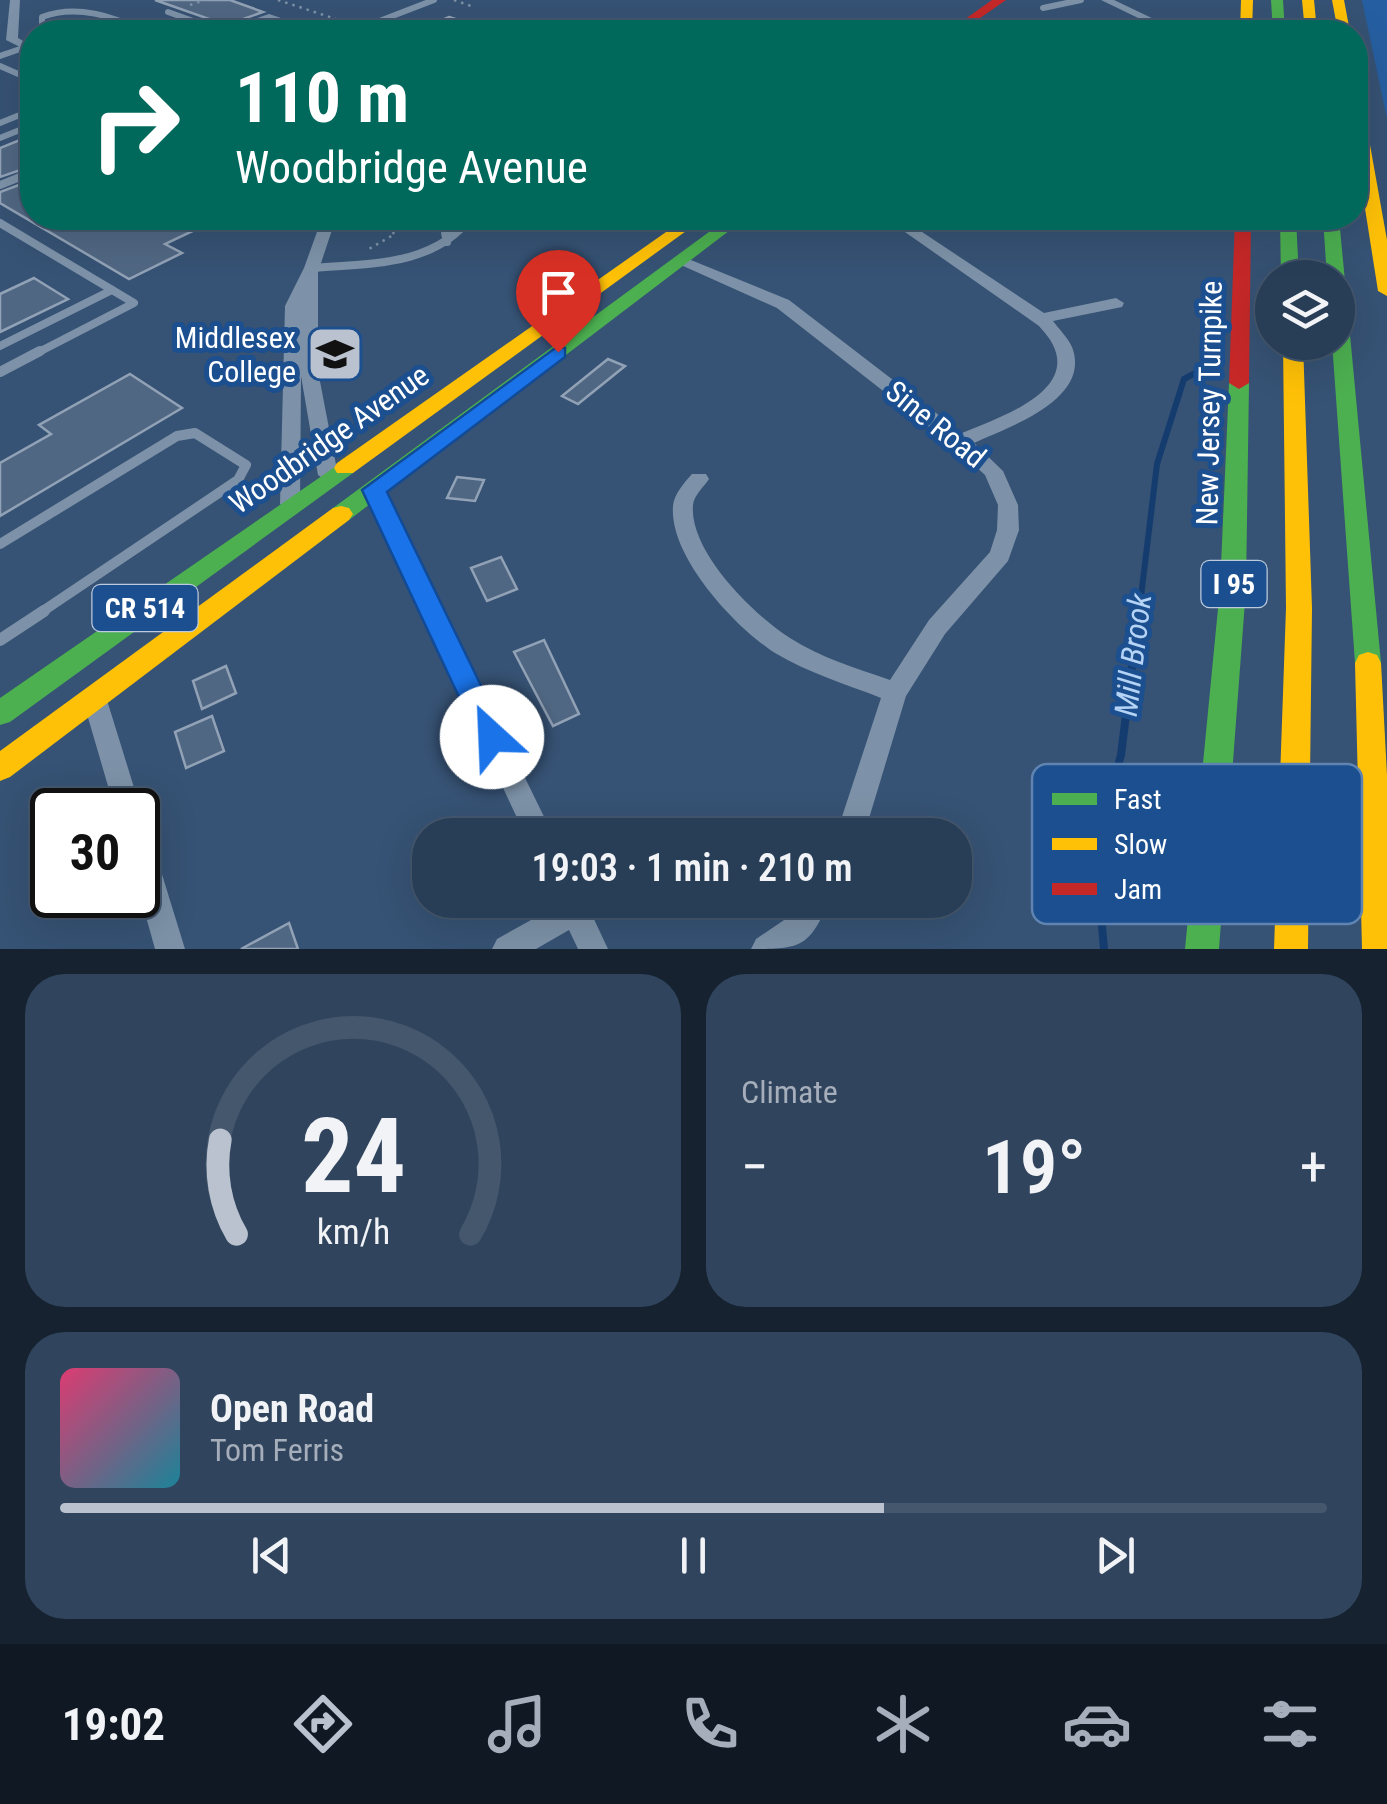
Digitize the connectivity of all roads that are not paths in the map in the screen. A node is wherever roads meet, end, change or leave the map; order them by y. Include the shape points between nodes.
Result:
1 (15, 0) edge
2 (434, 0) edge
3 (979, 0) edge
4 (1081, 0) edge
5 (1106, 0) edge
6 (1034, 4) edge
7 (168, 12) dead end
8 (44, 20) edge
9 (118, 20) edge
10 (190, 20) edge
11 (379, 20) edge
12 (958, 20) edge
13 (1000, 20) edge
14 (1149, 20) edge
15 (14, 25) junction
16 (0, 27) edge
17 (6, 42) edge
18 (1368, 178) edge
19 (0, 223) edge
20 (325, 230) edge
21 (462, 230) edge
22 (679, 230) edge
23 (721, 230) edge
24 (910, 230) edge
25 (1244, 230) edge
26 (1288, 230) edge
27 (1332, 230) edge
28 (680, 260) junction
29 (1289, 260) edge
30 (312, 268) junction
31 (112, 290) junction
32 (1387, 291) edge
33 (1116, 304) dead end
34 (1040, 319) junction
35 (552, 320) junction
36 (0, 346) edge
37 (1294, 360) edge
38 (0, 372) edge
39 (960, 441) junction
40 (328, 475) junction
41 (699, 478) dead end
42 (374, 490) junction
43 (290, 504) junction
44 (0, 544) edge
45 (228, 594) junction
46 (0, 640) edge
47 (895, 693) junction
48 (94, 697) junction
49 (0, 713) edge
50 (1218, 764) edge
51 (1295, 764) edge
52 (0, 768) edge
53 (121, 788) edge
54 (531, 818) edge
55 (855, 818) edge
56 (160, 916) edge
57 (555, 918) edge
58 (579, 918) edge
59 (805, 918) edge
60 (1204, 924) edge
61 (1291, 924) edge
62 (170, 949) edge
63 (507, 949) edge
64 (593, 949) edge
65 (766, 949) edge
66 (1202, 949) edge
67 (1290, 949) edge
68 (1378, 949) edge

1 - 15 street
2 - 11 lane
3 - 12 main road
4 - 6 lane
5 - 14 street
6 - 13 main road
7 - 10 lane
8 - 9 lane via 46,12 81,5
15 - 16 lane
15 - 17 street
18 - 32 main road
19 - 31 lane
20 - 30 street
21 - 30 lane via 401,258
22 - 35 main road, Woodbridge Avenue / CR 514
23 - 28 main road, CR 514
24 - 34 street
25 - 50 main road, New Jersey Turnpike / I 95 via 1234,588
26 - 29 main road
27 - 68 main road via 1367,631
28 - 39 street, Sine Road via 783,304
28 - 42 main road, CR 514
30 - 40 street via 310,372
30 - 43 street via 293,306
31 - 36 lane
31 - 38 lane via 134,303
33 - 34 street
34 - 39 street via 1063,340 1069,357 1054,394
35 - 40 main road, Woodbridge Avenue / CR 514
35 - 42 main road via 501,370 382,460 372,473
37 - 51 main road, I 95
39 - 47 street, Sine Road via 993,471 1008,504 1008,530 1000,555 936,627
40 - 43 main road, Woodbridge Avenue / CR 514
40 - 45 main road via 315,504
41 - 47 street via 682,509 688,534 733,605 782,645
42 - 45 main road, CR 514
42 - 54 street
43 - 49 main road, Woodbridge Avenue / CR 514
44 - 46 lane via 177,436 196,433 246,464 238,480
45 - 48 main road, CR 514
47 - 55 street, Sine Road
48 - 52 main road, CR 514
48 - 53 street
56 - 62 street
57 - 63 street
58 - 64 street
59 - 65 street
60 - 66 main road, New Jersey Turnpike / I 95
61 - 67 main road, I 95

